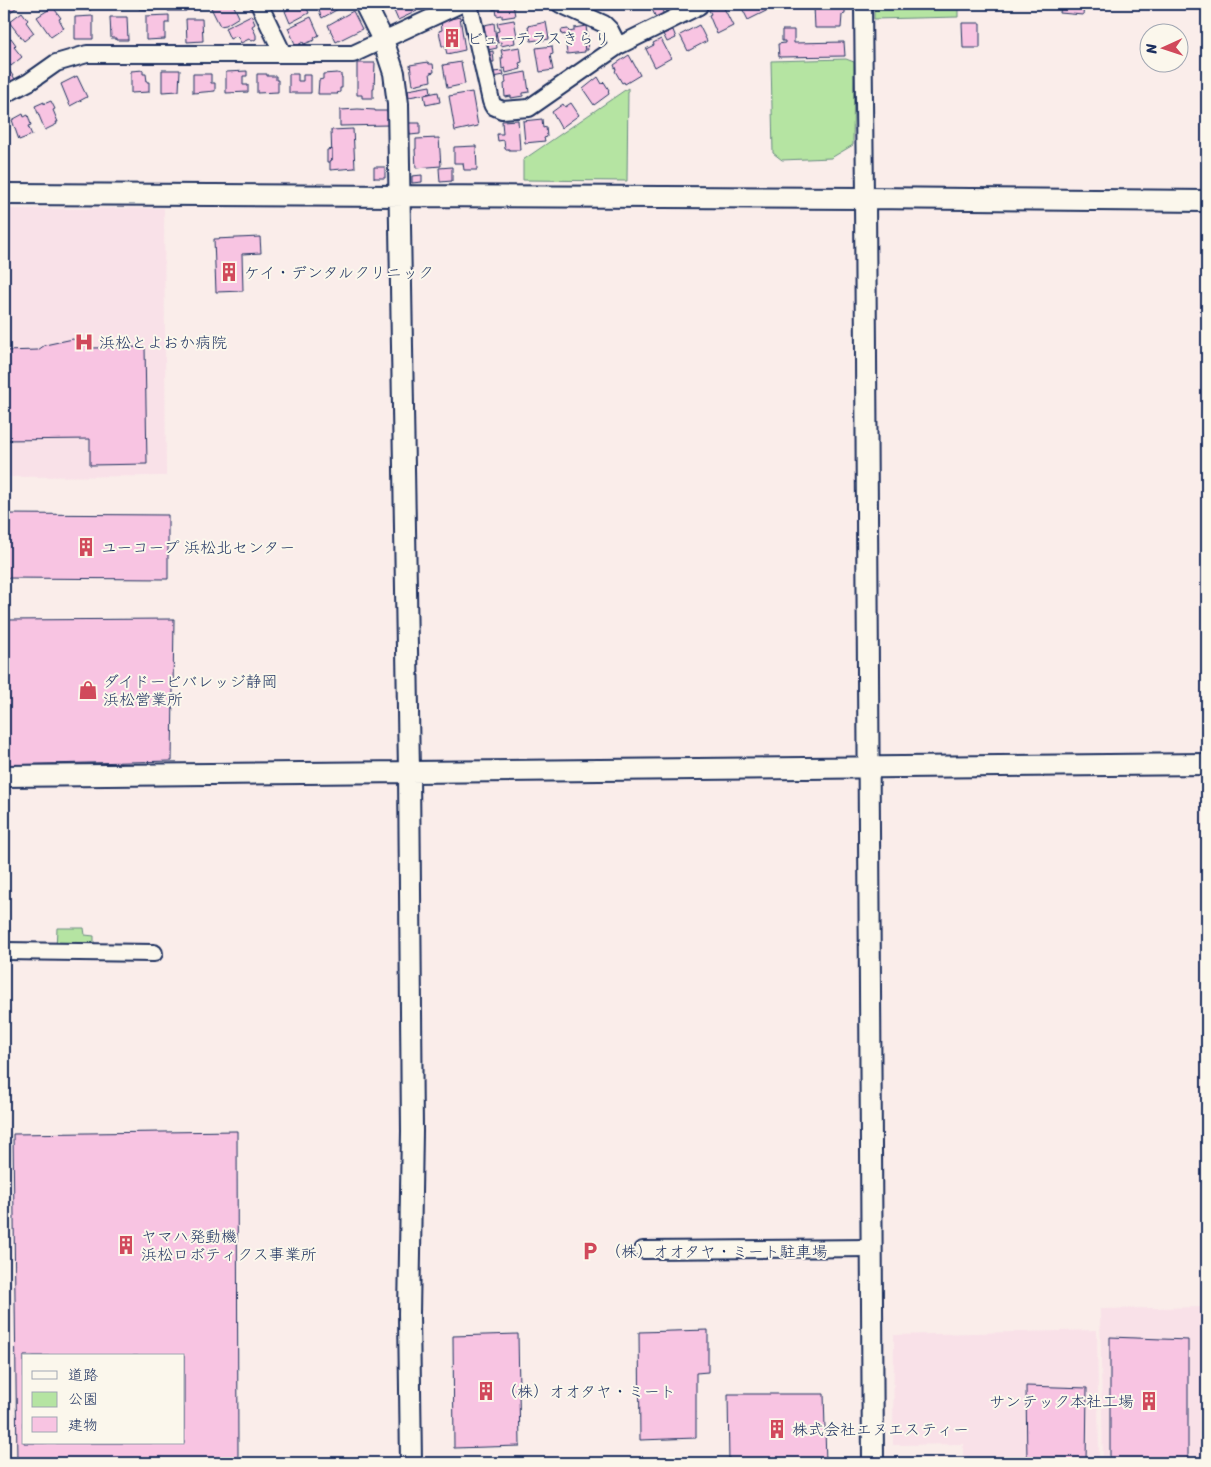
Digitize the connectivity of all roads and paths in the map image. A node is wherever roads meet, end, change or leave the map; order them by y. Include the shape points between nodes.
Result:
1 (259, 4) edge
2 (365, 4) edge
3 (461, 4) edge
4 (469, 4) edge
5 (560, 4) edge
6 (863, 4) edge
7 (701, 5) edge
8 (383, 40) junction
9 (618, 46) junction
10 (283, 54) junction
11 (4, 95) edge
12 (4, 194) edge
13 (399, 196) junction
14 (865, 198) junction
15 (1207, 201) edge
16 (1207, 764) edge
17 (868, 767) junction
18 (409, 771) junction
19 (4, 776) edge
20 (4, 951) edge
21 (154, 953) dead end
22 (872, 1248) junction
23 (642, 1250) dead end
24 (411, 1463) edge
25 (873, 1463) edge

1 - 10 street
2 - 8 street
3 - 8 street
4 - 9 street via 491,101 493,106 502,110 531,107
5 - 9 street via 604,24
6 - 14 street
7 - 9 street
8 - 10 street via 354,54
8 - 13 street via 394,73 398,104
10 - 11 street via 87,54 56,63
12 - 13 street
13 - 14 street
13 - 18 street
14 - 15 street
14 - 17 street
16 - 17 street
17 - 18 street
17 - 22 street
18 - 19 street
18 - 24 street
20 - 21 street
22 - 23 street
22 - 25 street

